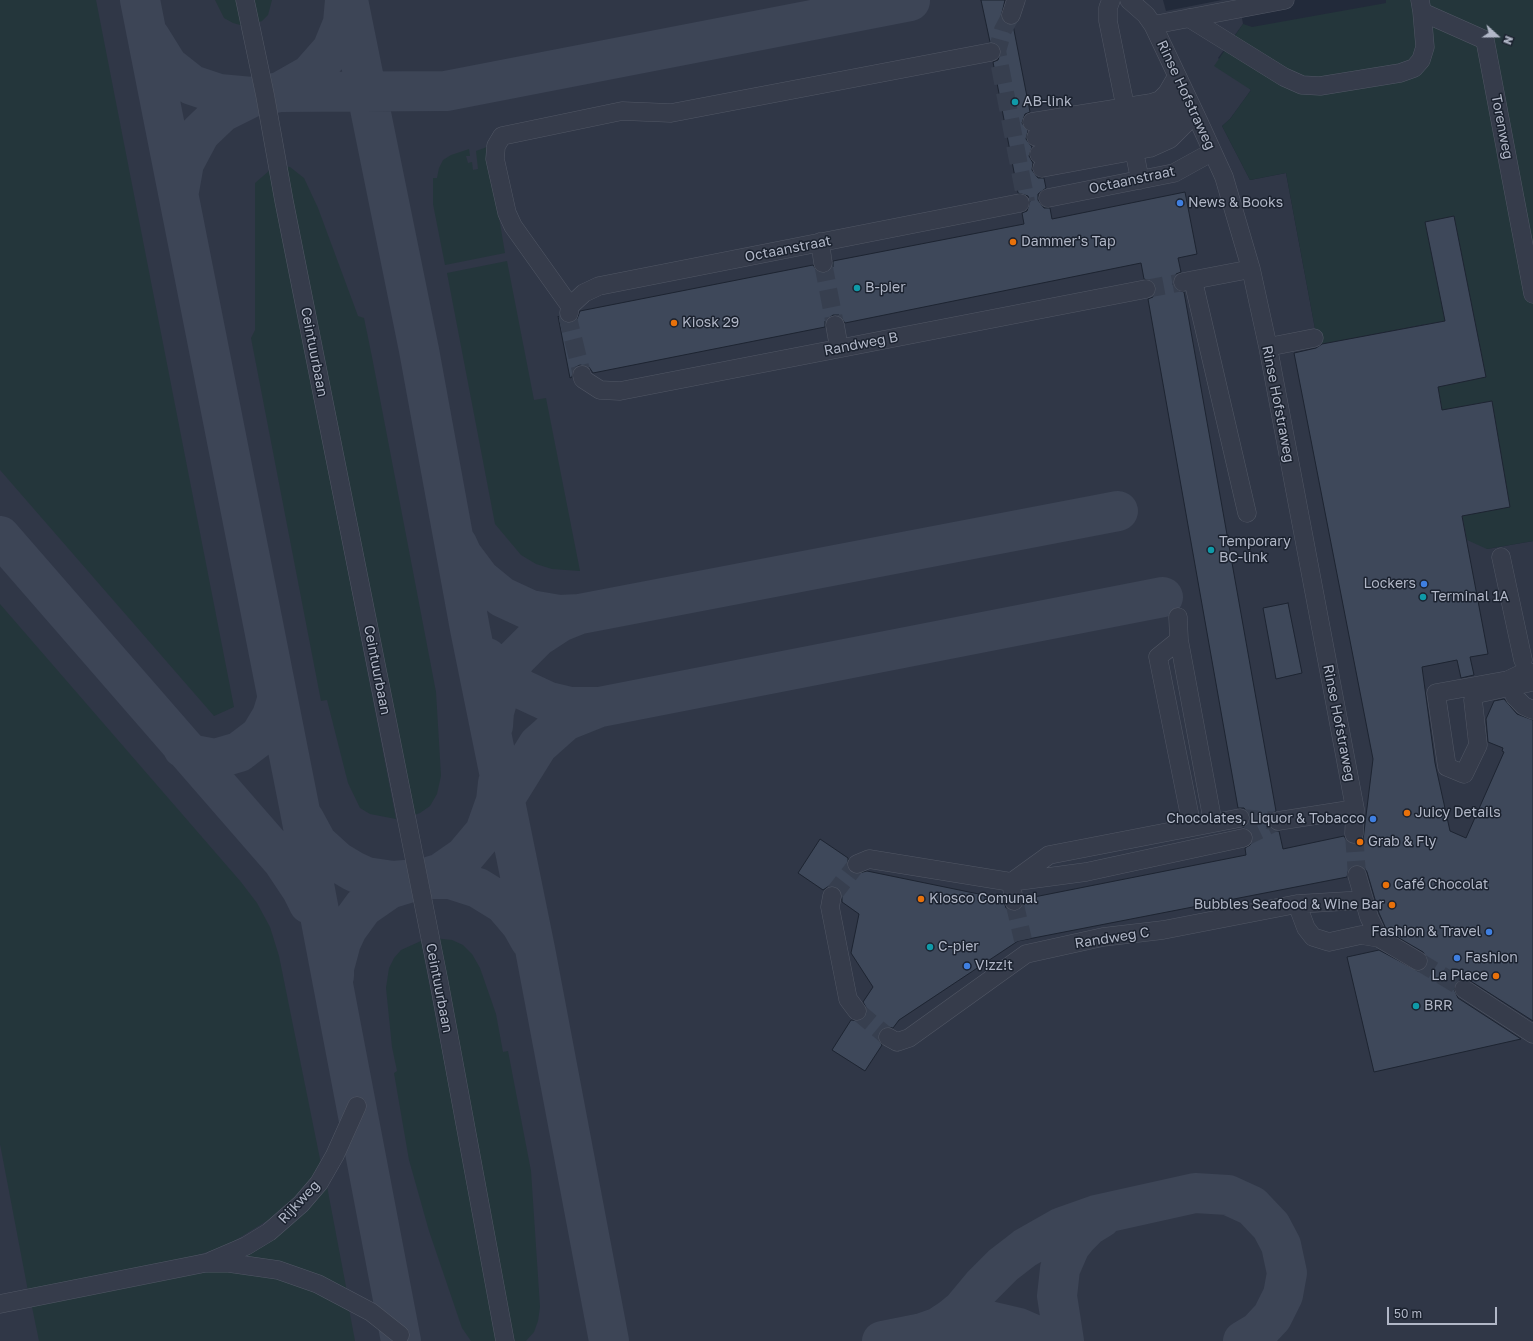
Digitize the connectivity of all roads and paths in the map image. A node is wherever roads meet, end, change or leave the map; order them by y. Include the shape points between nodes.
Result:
1 (245, 0) edge
2 (1111, 0) edge
3 (1128, 0) edge
4 (1285, 0) edge
5 (1421, 6) edge
6 (1189, 18) junction
7 (1153, 25) junction
8 (991, 52) dead end
9 (1186, 95) junction
10 (1130, 129) junction
11 (1212, 152) junction
12 (1140, 180) junction
13 (1048, 198) dead end
14 (1020, 203) dead end
15 (820, 242) junction
16 (823, 263) tunnel mouth
17 (1251, 269) junction
18 (1146, 289) tunnel mouth
19 (1533, 294) edge
20 (835, 325) tunnel mouth
21 (1314, 338) dead end
22 (1268, 347) junction
23 (839, 348) junction
24 (582, 375) tunnel mouth
25 (1247, 513) dead end
26 (1501, 557) dead end
27 (1178, 617) dead end
28 (1179, 640) junction
29 (1530, 671) edge
30 (1510, 683) junction
31 (1191, 706) junction
32 (1533, 710) edge
33 (1169, 711) junction
34 (1202, 764) junction
35 (1180, 768) junction
36 (1355, 809) junction
37 (1240, 818) tunnel mouth
38 (1278, 821) dead end
39 (1213, 823) junction
40 (1192, 827) junction
41 (1354, 834) tunnel mouth
42 (1244, 838) tunnel mouth
43 (857, 864) tunnel mouth
44 (1357, 875) tunnel mouth
45 (1011, 882) junction
46 (832, 896) tunnel mouth
47 (1014, 900) tunnel mouth
48 (1364, 900) junction
49 (1297, 904) junction
50 (1379, 938) junction
51 (1418, 961) tunnel mouth
52 (1464, 989) tunnel mouth
53 (857, 1011) tunnel mouth
54 (1533, 1034) edge
55 (888, 1037) tunnel mouth
56 (357, 1106) dead end
57 (205, 1263) junction
58 (0, 1304) edge
59 (400, 1335) dead end
60 (505, 1341) edge

1 - 60 street, Ceintuurbaan via 439,982
2 - 10 street via 1108,21
3 - 7 street, Rinse Hofstraweg via 1146,15
4 - 6 street
5 - 6 street via 1425,47 1421,60 1414,68 1400,73 1320,86 1302,85 1284,77
5 - 19 street, Torenweg via 1485,40
6 - 7 street
7 - 9 street, Rinse Hofstraweg
8 - 15 street, Octaanstraat via 671,113 622,112 502,136 496,146 494,159 507,213 569,310 584,293 599,286
9 - 10 street via 1167,93
9 - 10 street via 1170,139 1150,148
9 - 11 street, Rinse Hofstraweg
10 - 10 street via 1037,145
10 - 12 street
11 - 12 street, Octaanstraat via 1174,173
11 - 17 street, Rinse Hofstraweg via 1224,177
12 - 13 street, Octaanstraat
14 - 15 street, Octaanstraat
15 - 16 street
17 - 22 street, Rinse Hofstraweg
17 - 25 street via 1188,281
18 - 23 street, Randweg B
20 - 23 street
21 - 22 street
22 - 36 street, Rinse Hofstraweg
23 - 24 street, Randweg B via 620,391 600,390 583,379
26 - 29 street
27 - 28 street
28 - 31 street
28 - 33 street via 1158,657
29 - 30 street
30 - 30 street via 1436,693 1447,767 1464,774 1478,745 1473,700 1477,694
30 - 32 street via 1515,697 1524,706
31 - 33 street
31 - 34 street
33 - 35 street
34 - 35 street
34 - 39 street
35 - 40 street
36 - 38 street
36 - 41 street, Rinse Hofstraweg
37 - 39 street
39 - 40 street
40 - 45 street via 1049,855
42 - 45 street via 1086,872
43 - 45 street via 869,859
44 - 48 street
45 - 47 street
46 - 53 street via 830,907 848,999
48 - 49 street, Randweg C
48 - 50 street
49 - 50 street via 1306,928 1313,937 1329,942 1361,935
49 - 55 street, Randweg C via 1163,930 1024,947 909,1038 897,1042
50 - 51 street
52 - 54 street
56 - 57 street, Rijkweg via 336,1155 301,1204 263,1236
57 - 58 street, Rijkweg
57 - 59 street, Rijkweg via 259,1267 307,1279 365,1308

